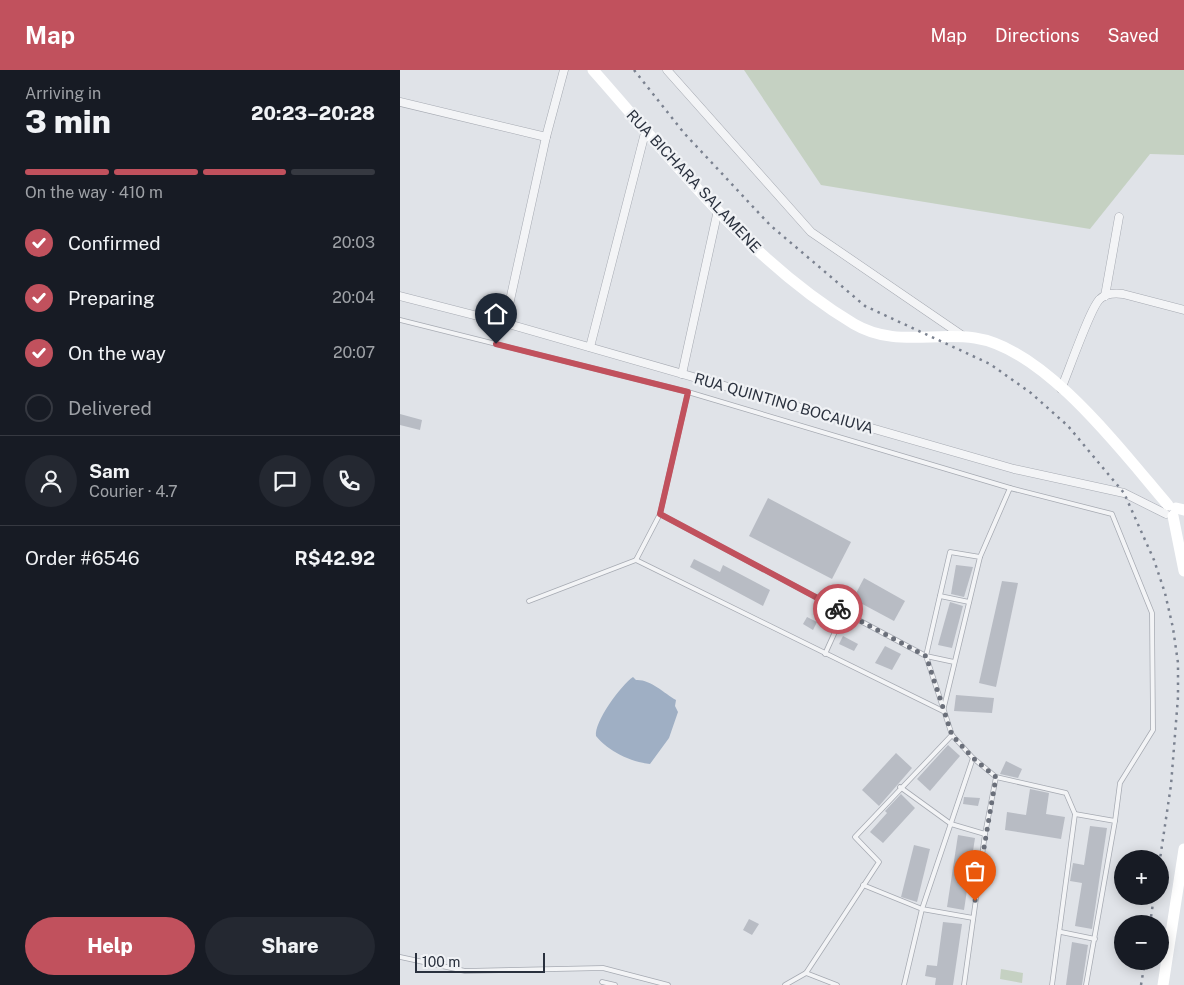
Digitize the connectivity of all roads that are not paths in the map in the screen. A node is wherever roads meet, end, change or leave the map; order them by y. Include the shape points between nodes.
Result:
1 (564, 70) edge
2 (593, 70) edge
3 (667, 70) edge
4 (400, 102) edge
5 (646, 129) junction
6 (546, 137) junction
7 (718, 210) junction
8 (1119, 217) dead end
9 (400, 296) edge
10 (1105, 296) junction
11 (1184, 310) edge
12 (400, 320) edge
13 (505, 323) junction
14 (963, 336) junction
15 (590, 347) junction
16 (682, 374) junction
17 (1061, 389) junction
18 (688, 392) junction
19 (1010, 488) junction
20 (1174, 511) edge
21 (660, 514) junction
22 (980, 557) junction
23 (636, 560) junction
24 (1184, 571) edge
25 (940, 596) junction
26 (529, 602) dead end
27 (969, 602) junction
28 (844, 612) junction
29 (825, 654) junction
30 (926, 656) junction
31 (954, 662) junction
32 (943, 712) junction
33 (952, 735) junction
34 (973, 758) junction
35 (996, 777) junction
36 (900, 787) junction
37 (1076, 814) junction
38 (1115, 821) junction
39 (951, 824) junction
40 (985, 834) junction
41 (1184, 850) edge
42 (862, 886) junction
43 (1181, 900) edge
44 (922, 909) junction
45 (973, 918) junction
46 (1061, 932) junction
47 (1095, 939) junction
48 (400, 958) edge
49 (806, 972) junction
50 (602, 982) dead end
51 (615, 985) edge
52 (668, 985) edge
53 (785, 985) edge
54 (838, 985) edge
55 (904, 985) edge
56 (964, 985) edge
57 (1052, 985) edge
58 (1086, 985) edge
59 (1163, 985) edge

1 - 6 street
2 - 5 main road, RUA BICHARA SALAMENE
3 - 14 street via 811,232
4 - 6 street
5 - 7 main road, RUA BICHARA SALAMENE
5 - 15 street
6 - 13 street
7 - 14 main road, RUA BICHARA SALAMENE via 744,238 803,290 855,325 878,336 894,338
7 - 16 street
8 - 10 street
9 - 13 street, RUA QUINTINO BOCAIUVA
10 - 11 street via 1122,294
10 - 17 street via 1092,311
12 - 18 lane
13 - 15 street, RUA QUINTINO BOCAIUVA
14 - 17 main road, RUA BICHARA SALAMENE via 1002,345 1028,359
15 - 16 street, RUA QUINTINO BOCAIUVA
16 - 20 street, RUA QUINTINO BOCAIUVA via 1014,469 1124,493
17 - 20 main road, RUA BICHARA SALAMENE via 1089,413
18 - 19 lane
18 - 21 lane
19 - 22 lane
19 - 38 lane via 1112,514 1152,613 1153,730 1120,783
20 - 24 main road, RUA BICHARA SALAMENE
21 - 23 lane
21 - 28 lane
22 - 25 lane via 950,552
22 - 27 lane
23 - 26 lane
23 - 29 lane
25 - 27 lane
25 - 30 lane
27 - 31 lane
28 - 29 lane
28 - 30 lane
29 - 32 lane
30 - 31 lane
30 - 32 lane
31 - 32 lane
32 - 33 lane
33 - 34 lane
33 - 36 lane
34 - 35 lane
34 - 39 lane
35 - 37 lane via 1066,793
35 - 40 lane
36 - 39 lane
36 - 42 lane via 855,837 879,862
37 - 38 lane
37 - 46 lane
38 - 47 lane
39 - 40 lane
39 - 44 lane
40 - 45 lane
41 - 43 main road
42 - 44 lane
42 - 49 lane
43 - 59 main road
44 - 45 lane
44 - 55 lane
45 - 56 lane
46 - 47 lane
46 - 57 lane
47 - 58 lane
48 - 52 lane via 465,971 603,968
49 - 53 lane
49 - 54 lane
50 - 51 lane

